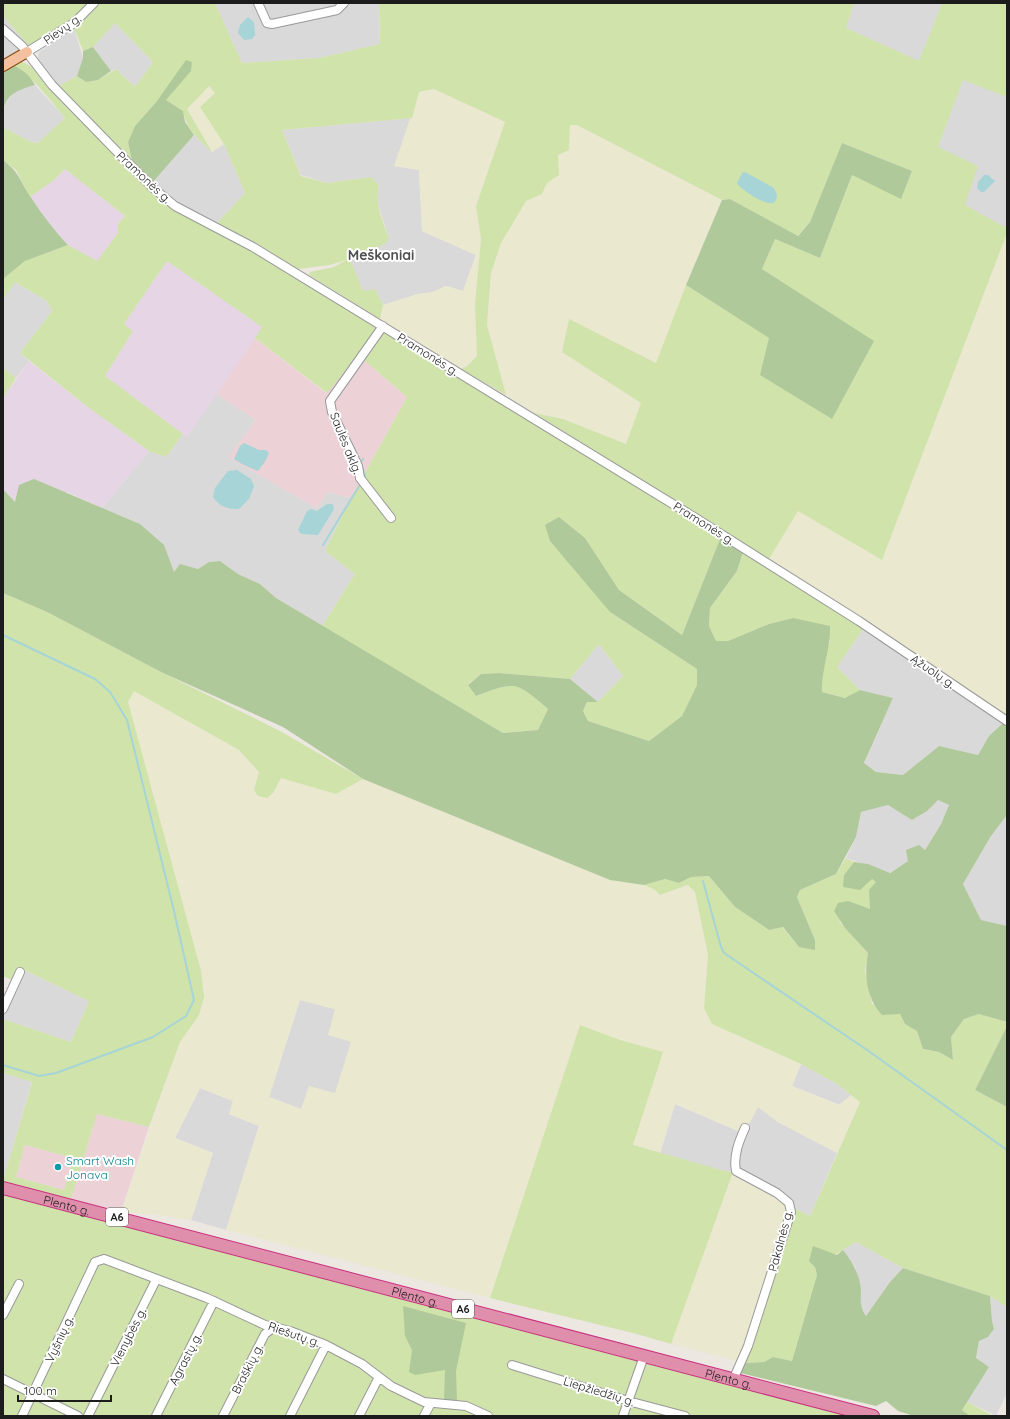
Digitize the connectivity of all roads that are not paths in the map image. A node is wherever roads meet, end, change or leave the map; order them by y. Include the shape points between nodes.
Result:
1 (94, 3) edge
2 (258, 3) edge
3 (344, 3) edge
4 (3, 29) edge
5 (27, 52) junction
6 (3, 66) edge
7 (383, 326) junction
8 (391, 518) dead end
9 (859, 621) joint
10 (1007, 721) edge
11 (20, 972) dead end
12 (3, 1009) edge
13 (745, 1128) dead end
14 (3, 1188) edge
15 (95, 1262) joint
16 (156, 1280) junction
17 (19, 1284) dead end
18 (214, 1301) junction
19 (3, 1315) edge
20 (274, 1326) junction
21 (326, 1345) junction
22 (644, 1356) junction
23 (512, 1365) dead end
24 (379, 1377) junction
25 (3, 1379) edge
26 (734, 1380) junction
27 (33, 1393) junction
28 (628, 1401) junction
29 (431, 1403) junction
30 (22, 1416) edge
31 (78, 1416) edge
32 (88, 1416) edge
33 (156, 1416) edge
34 (223, 1416) edge
35 (290, 1416) edge
36 (359, 1416) edge
37 (424, 1416) edge
38 (488, 1416) edge
39 (623, 1416) edge
40 (685, 1416) edge
41 (873, 1416) edge

1 - 5 street, Pievų g. via 74,24
2 - 3 street via 264,19 272,24 337,10
4 - 5 street, Pramonės g.
5 - 6 main road
5 - 7 street, Pramonės g. via 52,85 152,187 176,206 253,247
7 - 8 street, Saulės aklg. via 330,401 332,412 358,466 360,478
7 - 9 street, Pramonės g.
9 - 10 street, Ąžuolų g.
11 - 12 street
13 - 26 street, Pakalnės g. via 734,1163 736,1171 777,1193 789,1203 791,1212 748,1346
14 - 22 highway, Plento g. / A6
15 - 16 street, Riešutų g. via 104,1259
15 - 27 street, Vyšnių g.
16 - 18 street, Riešutų g.
16 - 32 street, Vienybės g.
17 - 19 street
18 - 20 street, Riešutų g. via 265,1325
18 - 33 street, Agrastų g.
20 - 21 street, Riešutų g.
20 - 34 street, Braškių g. via 265,1334
21 - 24 street, Riešutų g. via 362,1364
21 - 35 street
22 - 26 highway, Plento g. / A6
22 - 28 street
23 - 28 street, Liepžiedžių g.
24 - 29 street, Riešutų g. via 410,1396
24 - 36 street
25 - 27 street
26 - 41 highway, Plento g. / A6
27 - 30 street, Vyšnių g.
27 - 31 street
28 - 39 street
28 - 40 street, Liepžiedžių g.
29 - 37 street
29 - 38 street, Riešutų g. via 466,1406

